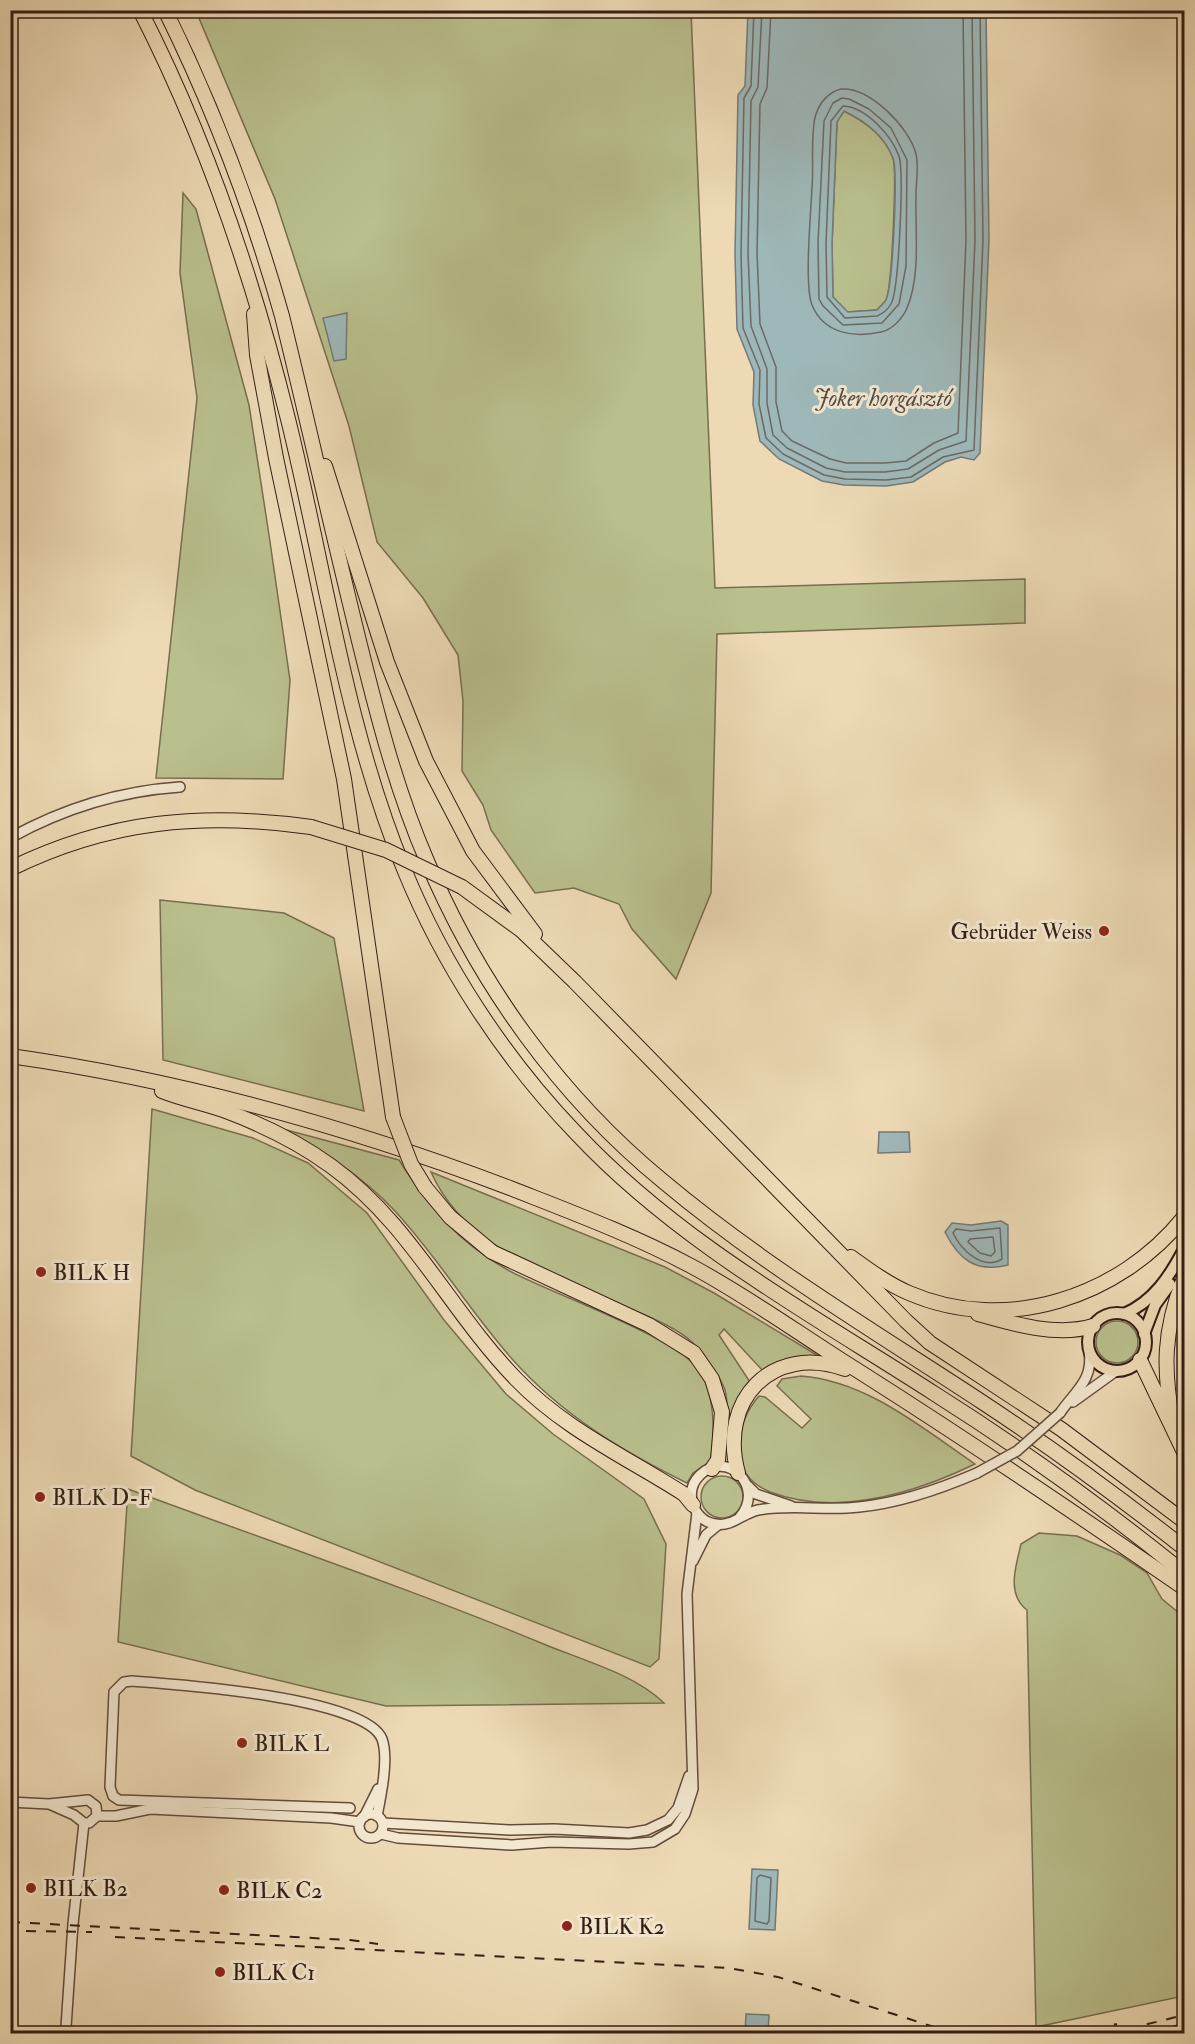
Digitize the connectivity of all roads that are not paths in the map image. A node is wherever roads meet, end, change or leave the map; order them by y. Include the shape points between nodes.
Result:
1 (140, 10) edge
2 (165, 10) edge
3 (252, 285) junction
4 (309, 426) junction
5 (180, 787) dead end
6 (10, 838) edge
7 (10, 869) edge
8 (575, 982) junction
9 (10, 1056) edge
10 (113, 1071) junction
11 (1185, 1217) edge
12 (817, 1231) junction
13 (1185, 1250) edge
14 (1185, 1261) edge
15 (1185, 1278) edge
16 (959, 1308) junction
17 (1124, 1314) junction
18 (1093, 1326) junction
19 (1144, 1334) junction
20 (1089, 1351) junction
21 (1140, 1360) junction
22 (1116, 1371) junction
23 (872, 1380) junction
24 (1060, 1413) junction
25 (1173, 1425) junction
26 (1185, 1452) edge
27 (712, 1468) junction
28 (738, 1473) junction
29 (748, 1486) junction
30 (796, 1508) junction
31 (695, 1509) junction
32 (740, 1517) junction
33 (1185, 1521) edge
34 (718, 1525) junction
35 (1185, 1548) edge
36 (689, 1571) junction
37 (1185, 1573) edge
38 (1185, 1588) edge
39 (691, 1756) junction
40 (383, 1772) junction
41 (10, 1802) edge
42 (79, 1802) junction
43 (49, 1804) junction
44 (350, 1808) dead end
45 (74, 1815) junction
46 (97, 1816) junction
47 (362, 1819) junction
48 (380, 1819) junction
49 (84, 1823) junction
50 (381, 1834) junction
51 (66, 2027) dead end

1 - 3 highway via 228,210
2 - 4 highway via 244,193 282,316
3 - 27 highway, bridge via 257,355 276,458 344,779 393,1117 411,1164 450,1217 492,1252 649,1325 694,1353 712,1379 722,1420 718,1460
3 - 37 highway via 307,498 355,714 385,819 405,871 450,963 504,1046 576,1133 660,1211 760,1283 1041,1464
4 - 8 highway via 333,485 387,662 426,761 473,851
4 - 35 highway via 376,709 415,830 469,947 549,1066 626,1150 702,1213 798,1282 1050,1448
5 - 6 street via 110,796 67,810
7 - 8 highway, bridge via 68,844 149,824 206,818 311,827 386,850 462,887 521,930
8 - 12 highway
9 - 10 highway
10 - 23 highway via 213,1095 413,1153 567,1210 693,1267
10 - 31 highway via 263,1126 333,1168 402,1232 515,1378 602,1447 684,1494
11 - 16 highway via 1144,1259 1078,1296 1009,1310
12 - 16 highway via 891,1284
12 - 33 highway via 930,1342 1061,1429
13 - 17 main road via 1147,1300
14 - 19 main road via 1155,1305
15 - 25 highway via 1166,1342 1167,1390
16 - 18 highway via 998,1320 1076,1331
17 - 18 main road via 1103,1316
17 - 19 main road via 1137,1321
18 - 20 main road
19 - 21 main road
20 - 22 main road via 1100,1365
20 - 24 street via 1092,1366
21 - 22 main road
21 - 25 highway
22 - 24 street
23 - 28 highway via 830,1364 804,1361 770,1372 751,1389 742,1405 733,1449
23 - 38 highway
24 - 30 street, bridge via 1017,1451 945,1487 858,1508
25 - 26 highway
27 - 28 street via 727,1467
27 - 31 street via 694,1482 691,1497
28 - 29 street
29 - 30 street via 756,1494
29 - 32 street via 749,1502
30 - 32 street via 757,1510
31 - 34 street via 706,1521
31 - 36 street
32 - 34 street
34 - 36 street via 706,1535
36 - 39 street
39 - 48 street via 687,1787 678,1808 668,1820 646,1830 510,1830
39 - 50 street via 693,1789 685,1814 675,1829 653,1842 512,1845
40 - 44 street via 382,1740 373,1729 301,1701 226,1688 132,1681 124,1682 114,1692 110,1787 119,1800
40 - 47 street
40 - 48 street
41 - 43 street
42 - 43 street
42 - 45 street
42 - 46 street via 93,1802
43 - 45 street
45 - 49 street
46 - 47 street via 150,1809
46 - 49 street
47 - 48 street
47 - 50 street via 360,1830 365,1837 373,1839
48 - 50 street
49 - 51 street

